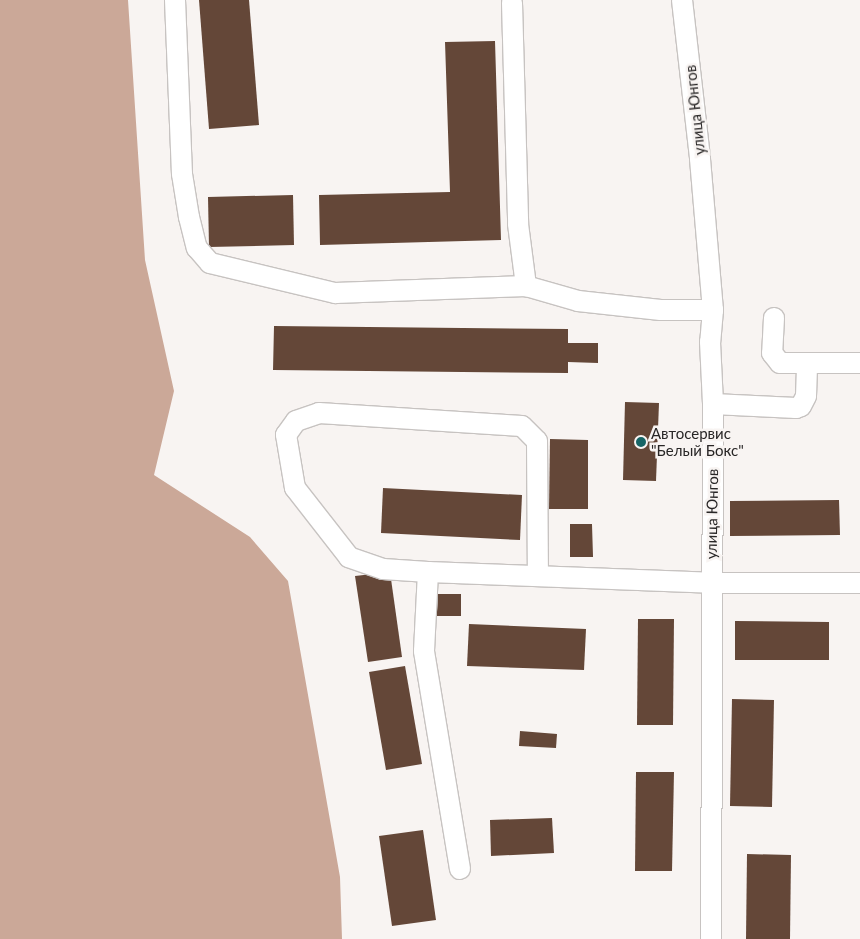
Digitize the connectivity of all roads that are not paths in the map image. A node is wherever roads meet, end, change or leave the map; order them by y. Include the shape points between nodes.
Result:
1 (175, 0) edge
2 (682, 0) edge
3 (512, 3) dead end
4 (526, 286) junction
5 (713, 310) junction
6 (774, 318) dead end
7 (807, 363) junction
8 (860, 363) edge
9 (713, 404) junction
10 (428, 572) junction
11 (538, 576) junction
12 (860, 583) edge
13 (711, 584) junction
14 (460, 869) dead end
15 (711, 939) edge

1 - 4 street via 182,174 188,217 197,248 210,263 335,294
2 - 5 street, улица Юнгов
3 - 4 street via 518,224
4 - 5 street via 578,301 661,310
5 - 9 street, улица Юнгов via 710,342
6 - 7 street via 772,353 775,359 780,363
7 - 8 street
7 - 9 street via 806,396 801,406
9 - 13 street, улица Юнгов
10 - 11 street
10 - 11 street via 383,569 349,558 295,488 286,435 296,420 319,412 522,426 537,441
10 - 14 street via 424,651
11 - 13 street
12 - 13 street
13 - 15 street, улица Юнгов

